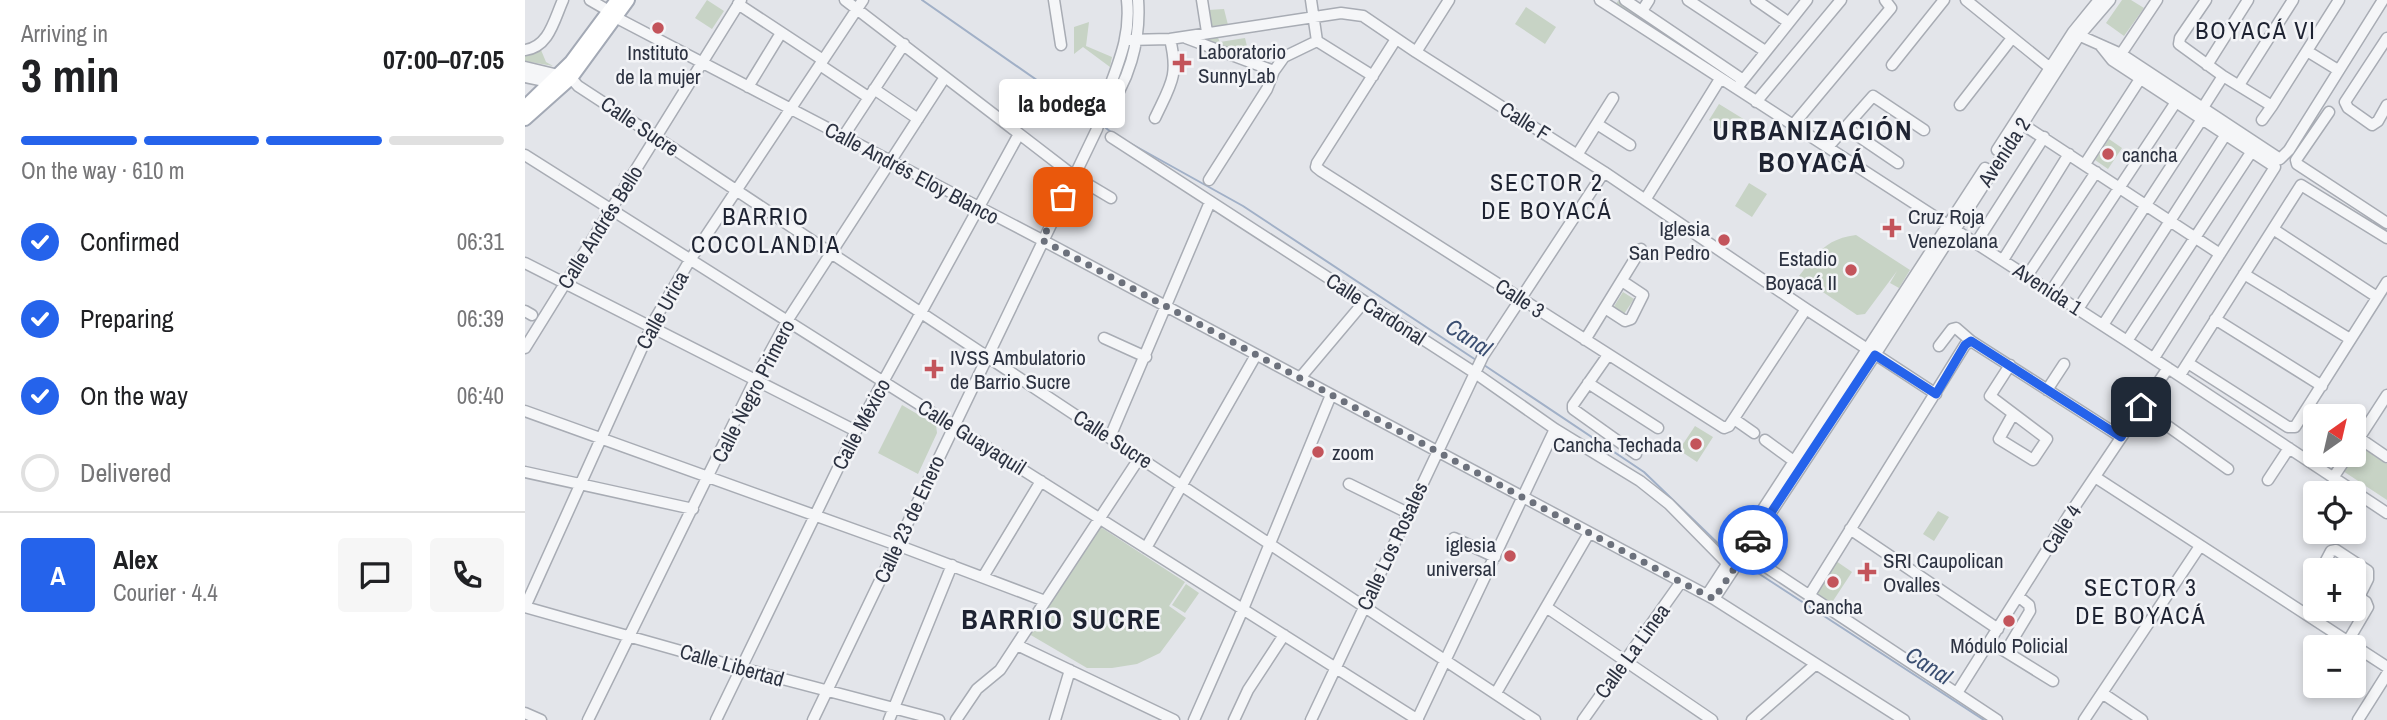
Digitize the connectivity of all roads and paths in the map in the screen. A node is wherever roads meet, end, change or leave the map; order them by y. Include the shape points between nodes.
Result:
1 (563, 0) edge
2 (590, 0) edge
3 (628, 0) edge
4 (845, 0) edge
5 (1053, 0) edge
6 (1127, 0) edge
7 (1138, 0) edge
8 (1202, 0) edge
9 (1311, 0) edge
10 (1343, 0) edge
11 (1449, 0) edge
12 (1625, 0) edge
13 (1649, 0) edge
14 (1688, 0) edge
15 (1756, 0) edge
16 (1807, 0) edge
17 (1841, 0) edge
18 (1944, 0) edge
19 (1966, 0) edge
20 (2099, 0) edge
21 (2109, 0) edge
22 (2157, 0) edge
23 (2206, 0) edge
24 (2248, 0) edge
25 (2293, 0) edge
26 (2339, 0) edge
27 (2383, 0) edge
28 (739, 2) edge
29 (1607, 2) edge
30 (1890, 2) edge
31 (860, 4) edge
32 (613, 9) edge
33 (1642, 10) junction
34 (1341, 13) junction
35 (1314, 18) junction
36 (1788, 22) junction
37 (1207, 32) junction
38 (781, 33) junction
39 (2076, 34) junction
40 (1184, 37) junction
41 (2012, 38) junction
42 (2387, 38) edge
43 (1170, 39) junction
44 (1397, 39) junction
45 (1132, 41) junction
46 (1317, 41) junction
47 (904, 44) junction
48 (1061, 45) dead end
49 (2100, 46) junction
50 (525, 50) edge
51 (1765, 51) junction
52 (2308, 51) junction
53 (1416, 52) junction
54 (2121, 54) junction
55 (701, 62) junction
56 (822, 63) junction
57 (1892, 65) dead end
58 (2207, 65) junction
59 (525, 66) edge
60 (2338, 70) junction
61 (1274, 71) junction
62 (2053, 71) junction
63 (1373, 76) junction
64 (2223, 76) junction
65 (525, 77) edge
66 (945, 77) junction
67 (1720, 79) junction
68 (2140, 79) junction
69 (1743, 80) junction
70 (567, 81) junction
71 (2239, 85) junction
72 (748, 87) junction
73 (1736, 89) junction
74 (871, 93) junction
75 (1613, 98) dead end
76 (1756, 102) junction
77 (2176, 102) junction
78 (1960, 105) dead end
79 (2387, 105) edge
80 (2272, 106) junction
81 (525, 107) edge
82 (790, 109) junction
83 (2329, 111) dead end
84 (2202, 114) junction
85 (1155, 118) dead end
86 (525, 119) edge
87 (918, 119) junction
88 (2262, 120) dead end
89 (2019, 122) junction
90 (1597, 124) junction
91 (1794, 125) junction
92 (1845, 127) junction
93 (1924, 130) dead end
94 (1019, 134) junction
95 (2227, 134) junction
96 (656, 137) junction
97 (843, 137) junction
98 (1111, 137) dead end
99 (2044, 137) junction
100 (1630, 145) dead end
101 (1828, 147) junction
102 (2252, 151) junction
103 (2069, 154) junction
104 (525, 155) edge
105 (1577, 155) junction
106 (891, 161) junction
107 (1898, 163) dead end
108 (2085, 164) junction
109 (1604, 172) junction
110 (2096, 172) junction
111 (1074, 176) junction
112 (1209, 180) dead end
113 (2120, 188) junction
114 (736, 190) junction
115 (1111, 198) dead end
116 (1646, 200) junction
117 (1210, 202) junction
118 (2146, 205) junction
119 (977, 207) junction
120 (612, 209) junction
121 (2170, 221) junction
122 (2387, 223) edge
123 (1951, 227) junction
124 (2273, 229) junction
125 (2195, 237) junction
126 (2387, 238) edge
127 (1042, 240) junction
128 (1976, 243) junction
129 (1641, 249) dead end
130 (830, 252) junction
131 (2220, 254) junction
132 (690, 260) junction
133 (2003, 260) junction
134 (525, 263) edge
135 (2244, 274) junction
136 (2027, 276) junction
137 (1622, 281) junction
138 (565, 282) junction
139 (2387, 282) edge
140 (2051, 291) junction
141 (2378, 297) junction
142 (1521, 298) junction
143 (1364, 302) junction
144 (1167, 307) junction
145 (1605, 308) junction
146 (1806, 309) junction
147 (2078, 309) junction
148 (922, 312) junction
149 (2215, 319) junction
150 (787, 321) junction
151 (2103, 325) junction
152 (651, 327) junction
153 (1104, 338) dead end
154 (2350, 339) junction
155 (1584, 340) junction
156 (1971, 341) junction
157 (2127, 341) junction
158 (526, 345) edge
159 (1939, 346) dead end
160 (1872, 352) junction
161 (1256, 355) junction
162 (1608, 355) junction
163 (987, 356) junction
164 (1146, 356) junction
165 (2154, 358) junction
166 (2188, 363) junction
167 (2064, 364) dead end
168 (2010, 365) junction
169 (2168, 368) junction
170 (1476, 371) junction
171 (2180, 375) junction
172 (1300, 378) junction
173 (755, 380) junction
174 (884, 382) junction
175 (1588, 383) junction
176 (2322, 386) junction
177 (2047, 390) junction
178 (1936, 394) junction
179 (1331, 395) junction
180 (2385, 401) edge
181 (2141, 407) junction
182 (525, 408) edge
183 (2013, 414) junction
184 (1734, 419) junction
185 (953, 426) junction
186 (1658, 428) dead end
187 (2366, 428) edge
188 (1555, 429) junction
189 (856, 431) junction
190 (1754, 433) dead end
191 (601, 435) junction
192 (1110, 437) junction
193 (2121, 437) junction
194 (1765, 440) dead end
195 (2366, 447) edge
196 (2289, 448) junction
197 (1437, 452) junction
198 (1636, 454) dead end
199 (1140, 457) junction
200 (2387, 457) edge
201 (1795, 462) junction
202 (2340, 467) edge
203 (2228, 469) dead end
204 (525, 472) edge
205 (710, 475) junction
206 (2095, 477) junction
207 (2333, 478) junction
208 (2268, 480) dead end
209 (1041, 481) junction
210 (1349, 484) dead end
211 (578, 485) junction
212 (1183, 485) junction
213 (1522, 497) junction
214 (693, 509) junction
215 (1408, 513) junction
216 (2387, 513) edge
217 (814, 514) junction
218 (1099, 518) junction
219 (1850, 529) junction
220 (1589, 533) junction
221 (1454, 538) dead end
222 (1269, 543) junction
223 (897, 545) junction
224 (2200, 546) junction
225 (1146, 548) junction
226 (1742, 553) junction
227 (1495, 557) junction
228 (2327, 558) edge
229 (2348, 558) edge
230 (1732, 563) junction
231 (952, 565) junction
232 (983, 577) junction
233 (1681, 582) junction
234 (1809, 596) junction
235 (2018, 596) junction
236 (1711, 597) junction
237 (1045, 601) junction
238 (1363, 606) junction
239 (525, 607) edge
240 (1546, 607) junction
241 (1243, 609) junction
242 (1998, 629) junction
243 (1284, 635) junction
244 (2339, 635) edge
245 (631, 636) junction
246 (1990, 642) junction
247 (1017, 645) junction
248 (2006, 651) junction
249 (2366, 653) edge
250 (1446, 659) junction
251 (1625, 660) junction
252 (1816, 664) junction
253 (2387, 667) edge
254 (741, 668) junction
255 (1335, 668) junction
256 (1070, 670) junction
257 (2387, 674) edge
258 (2053, 681) dead end
259 (827, 691) junction
260 (1496, 693) junction
261 (2102, 693) junction
262 (1957, 694) junction
263 (894, 706) junction
264 (525, 713) edge
265 (541, 720) edge
266 (587, 720) edge
267 (716, 720) edge
268 (813, 720) edge
269 (889, 720) edge
270 (940, 720) edge
271 (956, 720) edge
272 (1055, 720) edge
273 (1174, 720) edge
274 (1194, 720) edge
275 (1234, 720) edge
276 (1311, 720) edge
277 (1417, 720) edge
278 (1535, 720) edge
279 (1583, 720) edge
280 (1712, 720) edge
281 (1752, 720) edge
282 (1904, 720) edge
283 (1997, 720) edge
284 (2084, 720) edge
285 (2142, 720) edge
286 (2358, 720) edge

1 - 50 street via 544,43
2 - 32 street, Calle Andrés Eloy Blanco
3 - 32 main road
4 - 31 street
5 - 48 street
6 - 45 street
7 - 45 street via 1139,20
8 - 37 street
9 - 35 street
10 - 34 street
11 - 53 street
12 - 33 street
13 - 33 street
14 - 51 street
15 - 36 street
16 - 36 street
17 - 76 street
18 - 57 street
19 - 41 street
20 - 39 street, Avenida 2
21 - 39 street, Avenida 2
22 - 54 street
23 - 58 street via 2179,44
24 - 58 street
25 - 71 street
26 - 52 street
27 - 60 street
28 - 38 street
28 - 55 street, Calle Andrés Bello
29 - 67 street, Avenida 1
30 - 91 street via 1891,8
31 - 47 street
31 - 56 street, Calle Urica
32 - 55 street, Calle Andrés Eloy Blanco
32 - 70 main road
33 - 69 street
34 - 35 street, Calle F
34 - 44 street, Calle F via 1363,16
35 - 37 street, Calle F
35 - 46 street
36 - 51 street
37 - 40 street, Calle F
38 - 56 street
38 - 72 street
39 - 49 street
39 - 62 street, Avenida 2
40 - 43 street, Calle F
40 - 61 street
41 - 62 street
41 - 78 street
42 - 79 street via 2346,102 2372,125
43 - 45 street, Calle F
43 - 85 street via 1175,76
44 - 53 street, Calle F
44 - 63 street
45 - 111 street, Calle 23 de Enero via 1133,59
46 - 61 street via 1284,57
46 - 63 street
47 - 66 street
47 - 74 street
49 - 54 street
49 - 68 street
51 - 69 street
52 - 60 street
52 - 80 street
53 - 105 street, Calle F
54 - 84 street
55 - 72 street, Calle Andrés Eloy Blanco
55 - 96 street, Calle Andrés Bello
56 - 74 street
56 - 82 street, Calle Urica
58 - 64 street
59 - 70 street
60 - 84 street via 2280,159
61 - 112 street
62 - 89 street, Avenida 2
63 - 142 street, Calle 3 via 1316,167
64 - 71 street
64 - 84 street
65 - 70 street
66 - 87 street, Calle Negro Primero
66 - 94 street
67 - 73 street, Avenida 1
67 - 116 street
68 - 77 street
68 - 108 street
69 - 73 street
70 - 81 main road
70 - 86 main road
70 - 96 street, Calle Sucre
71 - 80 street
72 - 82 street, Calle Andrés Eloy Blanco
73 - 76 street, Avenida 1
74 - 87 street
74 - 97 street
75 - 90 street
76 - 91 street, Avenida 1
77 - 84 street
77 - 113 street
80 - 88 street
82 - 97 street, Calle Andrés Eloy Blanco
82 - 114 street, Calle Urica
83 - 122 street via 2297,164
84 - 95 street
84 - 118 street
87 - 106 street, Calle Negro Primero
89 - 99 street
89 - 123 street, Avenida 2
90 - 100 street
90 - 105 street
91 - 101 street, Avenida 1
92 - 93 street via 1873,96
92 - 101 street
92 - 107 street
94 - 111 street
94 - 119 street, Calle México
95 - 102 street
95 - 121 street
96 - 114 street, Calle Sucre
96 - 120 street, Calle Andrés Bello
97 - 106 street, Calle Andrés Eloy Blanco
98 - 117 street, Calle Cardonal
99 - 103 street
99 - 128 street
101 - 123 street, Avenida 1
102 - 125 street
102 - 131 street via 2275,167
103 - 108 street
103 - 133 street
104 - 120 street, Calle Guayaquil
105 - 109 street, Calle F
106 - 119 street, Calle Andrés Eloy Blanco
106 - 130 street, Calle Negro Primero
108 - 110 street
109 - 116 street, Calle F
109 - 142 street
110 - 113 street
110 - 136 street
111 - 115 street
111 - 127 street, Calle 23 de Enero
113 - 118 street
113 - 140 street
114 - 130 street, Calle Sucre
114 - 132 street, Calle Urica
116 - 146 street, Calle F
117 - 143 street, Calle Cardonal
117 - 144 street
118 - 121 street
118 - 147 street
119 - 127 street, Calle Andrés Eloy Blanco
119 - 148 street, Calle México
120 - 132 street, Calle Guayaquil
120 - 138 street, Calle Andrés Bello
121 - 125 street
121 - 151 street
123 - 128 street, Avenida 1
123 - 160 street, Avenida 2
124 - 126 street via 2301,185
124 - 135 street
124 - 141 street
125 - 131 street
125 - 157 street
127 - 144 street, Calle Andrés Eloy Blanco
127 - 163 street, Calle 23 de Enero
128 - 133 street, Avenida 1
129 - 137 street
130 - 148 street, Calle Sucre
130 - 150 street, Calle Negro Primero
131 - 165 street
132 - 150 street, Calle Guayaquil
132 - 152 street, Calle Urica
133 - 136 street, Avenida 1
134 - 138 street
135 - 149 street
135 - 154 street
136 - 140 street, Avenida 1
137 - 145 street
137 - 145 street via 1643,295 1630,319 1625,321
138 - 152 street
138 - 158 street, Calle Andrés Bello
139 - 141 street
140 - 147 street, Avenida 1
141 - 154 street
142 - 155 street, Calle 3
142 - 170 street, Calle Los Rosales
143 - 170 street, Calle Cardonal
143 - 172 street
144 - 161 street, Calle Andrés Eloy Blanco
144 - 164 street
145 - 155 street
146 - 160 street, Calle F
146 - 184 street
147 - 151 street, Avenida 1
148 - 163 street, Calle Sucre
148 - 174 street, Calle México
149 - 166 street
149 - 176 street
150 - 173 street, Calle Negro Primero
150 - 174 street, Calle Guayaquil
151 - 157 street, Avenida 1
152 - 173 street
152 - 191 street, Calle Urica
153 - 164 street
154 - 176 street
155 - 162 street, Calle 3
156 - 159 street via 1956,328
156 - 168 street
156 - 178 street
157 - 165 street, Avenida 1
160 - 178 street, Calle F
160 - 201 street, Avenida 2
160 - 226 street, Avenida 2
161 - 172 street, Calle Andrés Eloy Blanco
161 - 212 street
162 - 175 street
162 - 184 street, Calle 3 via 1724,428
163 - 185 street, Calle 23 de Enero
163 - 192 street, Calle Sucre
164 - 192 street
165 - 169 street, Avenida 1
166 - 171 street
166 - 176 street via 2291,428
167 - 177 street
168 - 177 street
168 - 183 street via 1990,396
169 - 171 street, Avenida 1
169 - 181 street, Calle 4
170 - 188 street, Calle Cardonal
170 - 197 street, Calle Los Rosales
171 - 196 street, Avenida 1
172 - 179 street, Calle Andrés Eloy Blanco
173 - 189 street
173 - 205 street, Calle Negro Primero
174 - 185 street, Calle Guayaquil
174 - 189 street, Calle México
175 - 186 street
175 - 198 street via 1573,409
177 - 193 street
178 - 219 street
179 - 197 street, Calle Andrés Eloy Blanco
179 - 222 street
180 - 187 street
181 - 193 street, Calle 4
181 - 203 street
182 - 191 street
183 - 183 street via 2047,439 2033,460 1999,439
184 - 190 street
185 - 209 street, Calle Guayaquil
185 - 223 street, Calle 23 de Enero
188 - 213 street
188 - 230 street, Calle Cardonal via 1640,481
189 - 217 street, Calle México
191 - 205 street
191 - 211 street, Calle Urica
192 - 199 street, Calle Sucre
193 - 206 street, Calle 4
194 - 201 street
195 - 200 street
196 - 207 street, Avenida 1
196 - 208 street
197 - 213 street, Calle Andrés Eloy Blanco
197 - 215 street, Calle Los Rosales
199 - 212 street, Calle Sucre
199 - 218 street
201 - 226 street, Avenida 2
202 - 207 street
204 - 211 street
205 - 214 street, Calle Negro Primero
205 - 217 street
206 - 224 street
206 - 235 street, Calle 4
207 - 216 street, Avenida 1
209 - 218 street, Calle Guayaquil
209 - 232 street
210 - 215 street
211 - 214 street
211 - 239 street, Calle Urica
212 - 222 street, Calle Sucre
212 - 225 street
213 - 220 street, Calle Andrés Eloy Blanco
213 - 227 street
214 - 245 street, Calle Negro Primero
215 - 238 street, Calle Los Rosales
217 - 223 street
217 - 254 street, Calle México
218 - 225 street, Calle Guayaquil
218 - 237 street
219 - 234 street
219 - 242 street
220 - 233 street, Calle Andrés Eloy Blanco
220 - 240 street
221 - 227 street
222 - 238 street, Calle Sucre
222 - 241 street
223 - 231 street
223 - 259 street, Calle 23 de Enero
224 - 244 street
224 - 261 street
225 - 241 street, Calle Guayaquil
226 - 230 street
226 - 234 street
227 - 250 street
228 - 229 street via 2336,550
230 - 236 street
231 - 232 street
231 - 263 street
232 - 237 street
233 - 236 street, Calle Andrés Eloy Blanco
233 - 251 street, Calle La Linea
234 - 262 street
235 - 242 street, Calle 4
235 - 248 street via 2030,611
236 - 252 street, Calle Andrés Eloy Blanco
237 - 247 street
238 - 250 street, Calle Sucre
238 - 255 street, Calle Los Rosales
239 - 245 street, Calle Libertad
240 - 251 street
240 - 260 street
241 - 243 street, Calle Guayaquil
241 - 274 street
242 - 246 street, Calle 4
243 - 255 street, Calle Guayaquil
243 - 275 street
245 - 254 street, Calle Libertad
245 - 266 street, Calle Negro Primero
246 - 248 street
246 - 262 street, Calle 4
247 - 256 street
247 - 271 street
248 - 258 street
249 - 253 street
250 - 260 street, Calle Sucre
250 - 277 street
251 - 279 street, Calle La Linea
251 - 280 street
252 - 281 street
252 - 282 street, Calle Andrés Eloy Blanco
254 - 259 street, Calle Libertad
254 - 267 street, Calle México
255 - 276 street, Calle Los Rosales
255 - 277 street, Calle Guayaquil
256 - 272 street
256 - 273 street
257 - 286 street
259 - 263 street, Calle Libertad
259 - 268 street, Calle 23 de Enero
260 - 278 street, Calle Sucre
261 - 284 street
261 - 285 street
262 - 283 street
263 - 269 street
263 - 270 street, Calle Libertad
264 - 265 street

